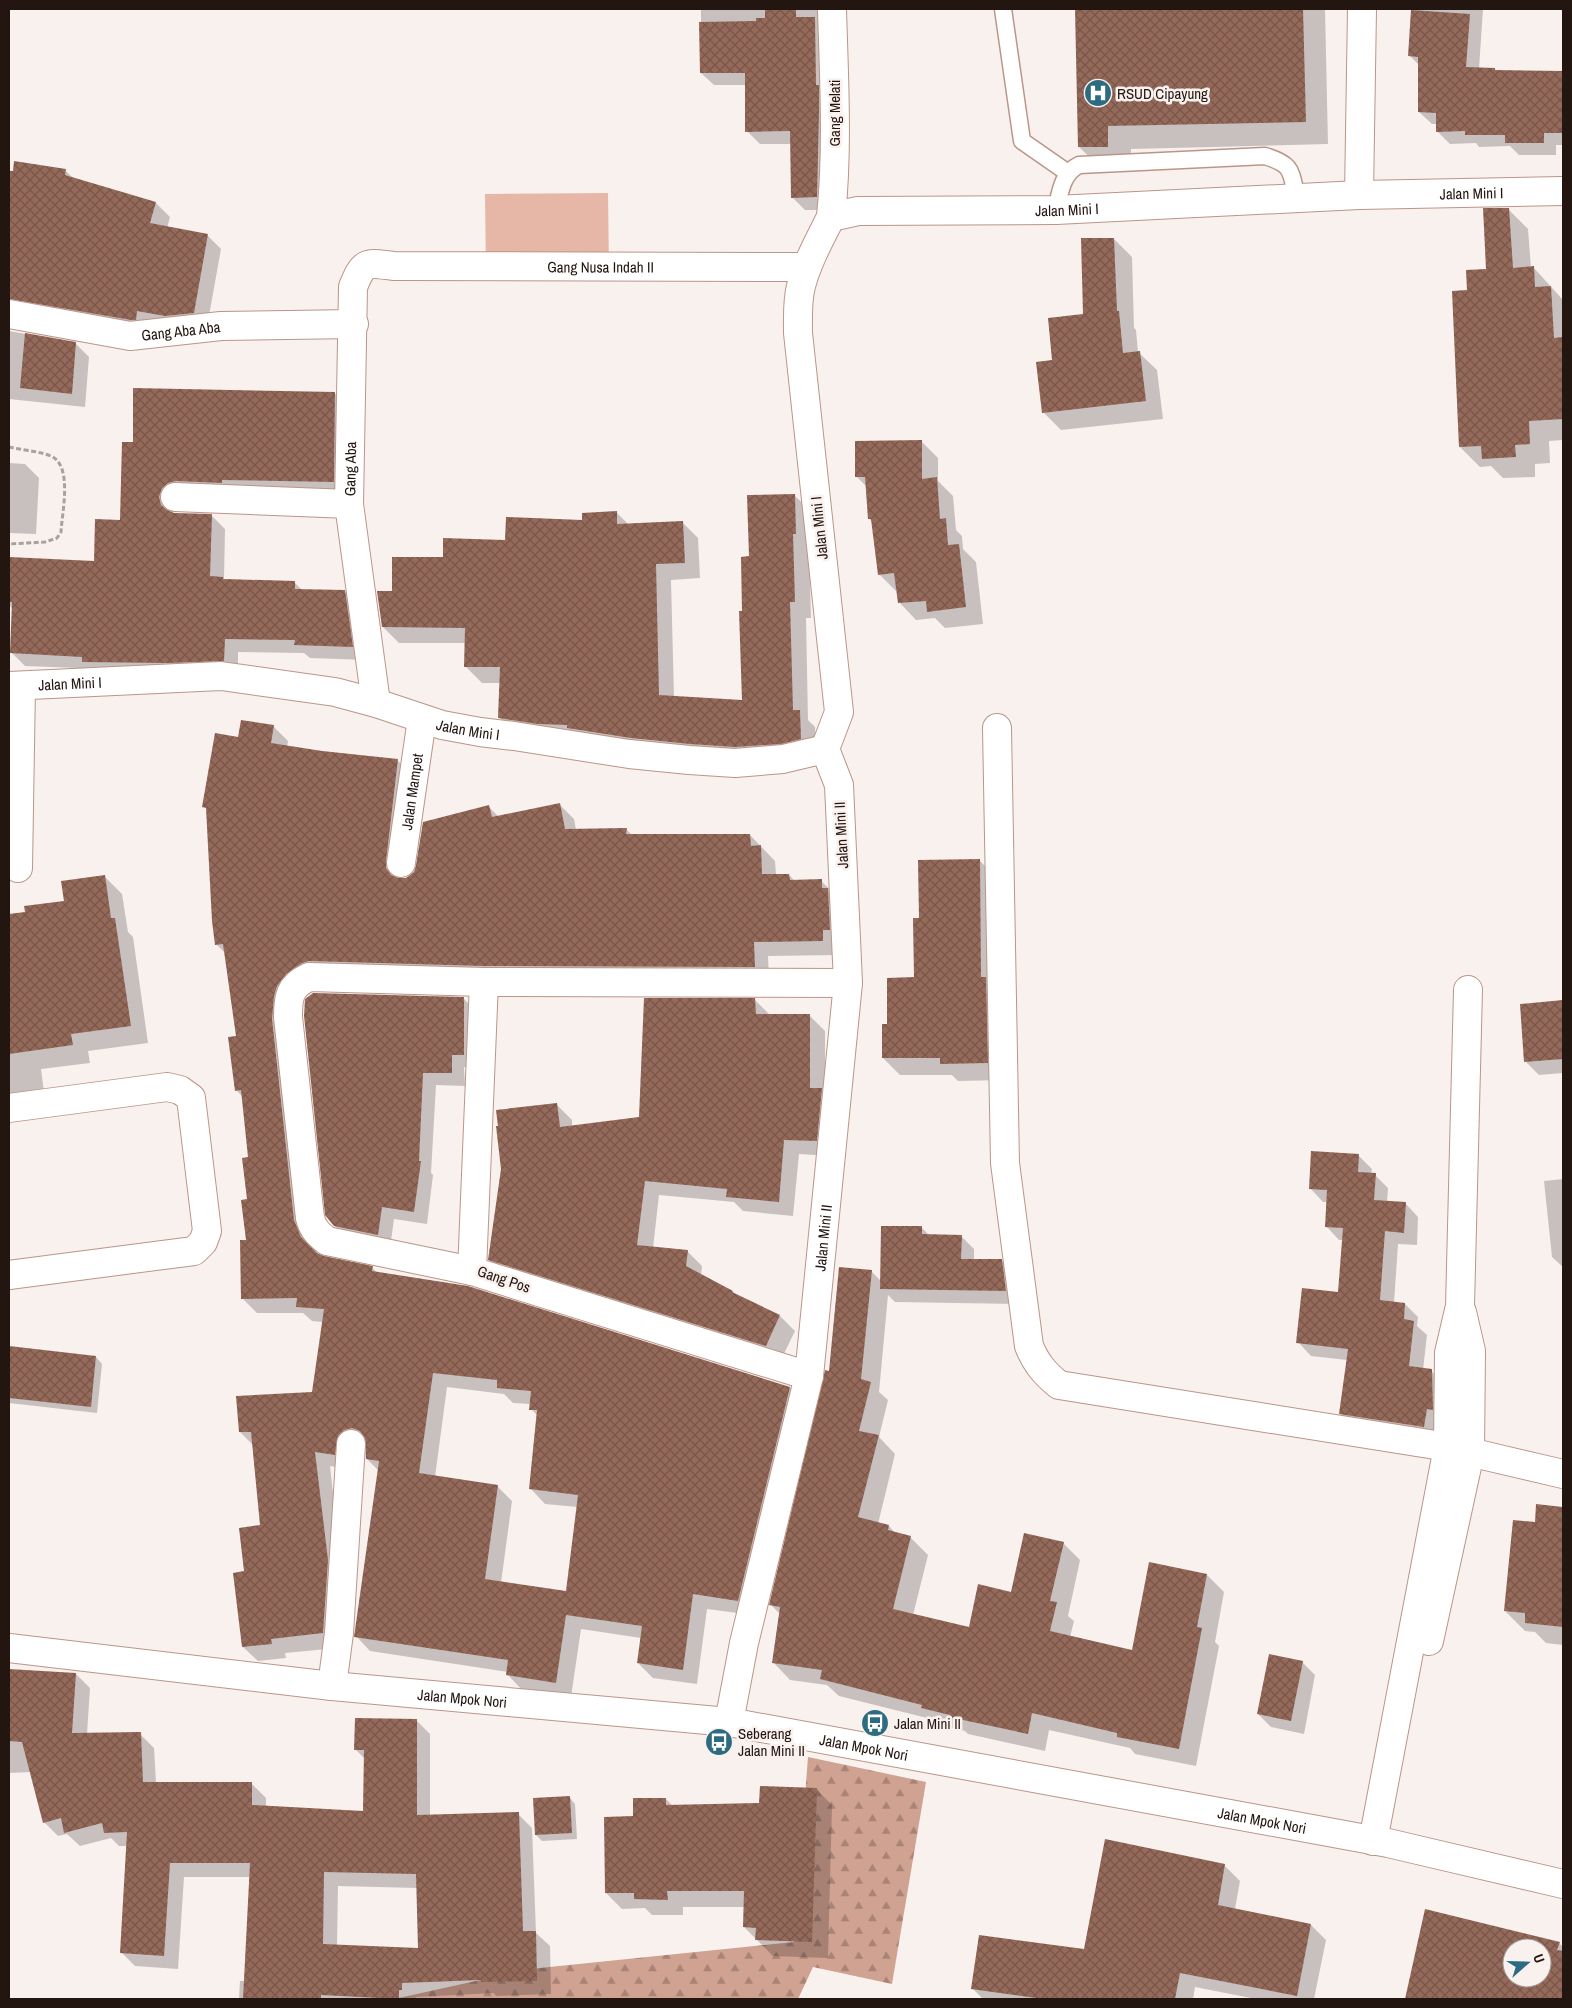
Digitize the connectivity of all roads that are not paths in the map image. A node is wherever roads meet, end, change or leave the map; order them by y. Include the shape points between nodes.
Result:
1 (832, 9) edge
2 (1003, 9) edge
3 (1362, 9) edge
4 (1068, 172) junction
5 (1563, 191) edge
6 (1359, 195) junction
7 (1297, 198) junction
8 (1056, 210) junction
9 (831, 217) junction
10 (394, 266) joint
11 (807, 267) junction
12 (9, 314) edge
13 (354, 324) junction
14 (175, 497) dead end
15 (348, 504) junction
16 (15, 686) edge
17 (376, 703) junction
18 (422, 719) junction
19 (997, 728) dead end
20 (826, 748) junction
21 (401, 863) dead end
22 (18, 868) dead end
23 (484, 982) junction
24 (848, 983) junction
25 (1468, 990) dead end
26 (9, 1108) edge
27 (472, 1270) junction
28 (9, 1275) edge
29 (809, 1376) junction
30 (352, 1444) dead end
31 (1459, 1450) junction
32 (1563, 1474) edge
33 (9, 1648) edge
34 (332, 1686) junction
35 (729, 1722) junction
36 (1380, 1842) junction
37 (1563, 1884) edge

1 - 9 street, Gang Melati via 834,191
2 - 4 lane via 1022,141
3 - 6 street
4 - 7 lane via 1079,165 1265,156 1281,161 1290,170
4 - 8 lane
5 - 6 street, Jalan Mini I
6 - 7 street, Jalan Mini I
7 - 8 street, Jalan Mini I
8 - 9 street, Jalan Mini I via 858,211
9 - 11 street, Jalan Mini I
10 - 11 street, Gang Nusa Indah II
10 - 13 street, Gang Aba via 369,264 360,269 353,287
11 - 20 street, Jalan Mini I via 801,287 798,333 839,712
12 - 13 street, Gang Aba Aba via 130,336 221,326
13 - 15 street, Gang Aba
14 - 15 street
15 - 17 street, Gang Aba
16 - 17 street, Jalan Mini I via 221,676 335,692
16 - 22 street
17 - 18 street, Jalan Mini I
18 - 20 street, Jalan Mini I via 480,732 689,760 735,763 783,759
18 - 21 street, Jalan Mampet
19 - 31 street via 1005,1163 1029,1346 1036,1362 1059,1385
20 - 24 street, Jalan Mini II via 839,784
23 - 24 street
23 - 27 street, Gang Pos
23 - 27 street via 309,977 292,990 288,1002 313,1228 327,1241
24 - 29 street, Jalan Mini II
25 - 31 street via 1460,1306 1449,1353
26 - 28 street via 167,1087 180,1090 192,1098 207,1231 204,1242 194,1250
27 - 29 street, Gang Pos
29 - 35 street, Jalan Mini II via 744,1643
30 - 34 street via 339,1633
31 - 32 street
31 - 36 street
33 - 34 street, Jalan Mpok Nori
34 - 35 street, Jalan Mpok Nori
35 - 36 street, Jalan Mpok Nori
36 - 37 street, Jalan Mpok Nori

